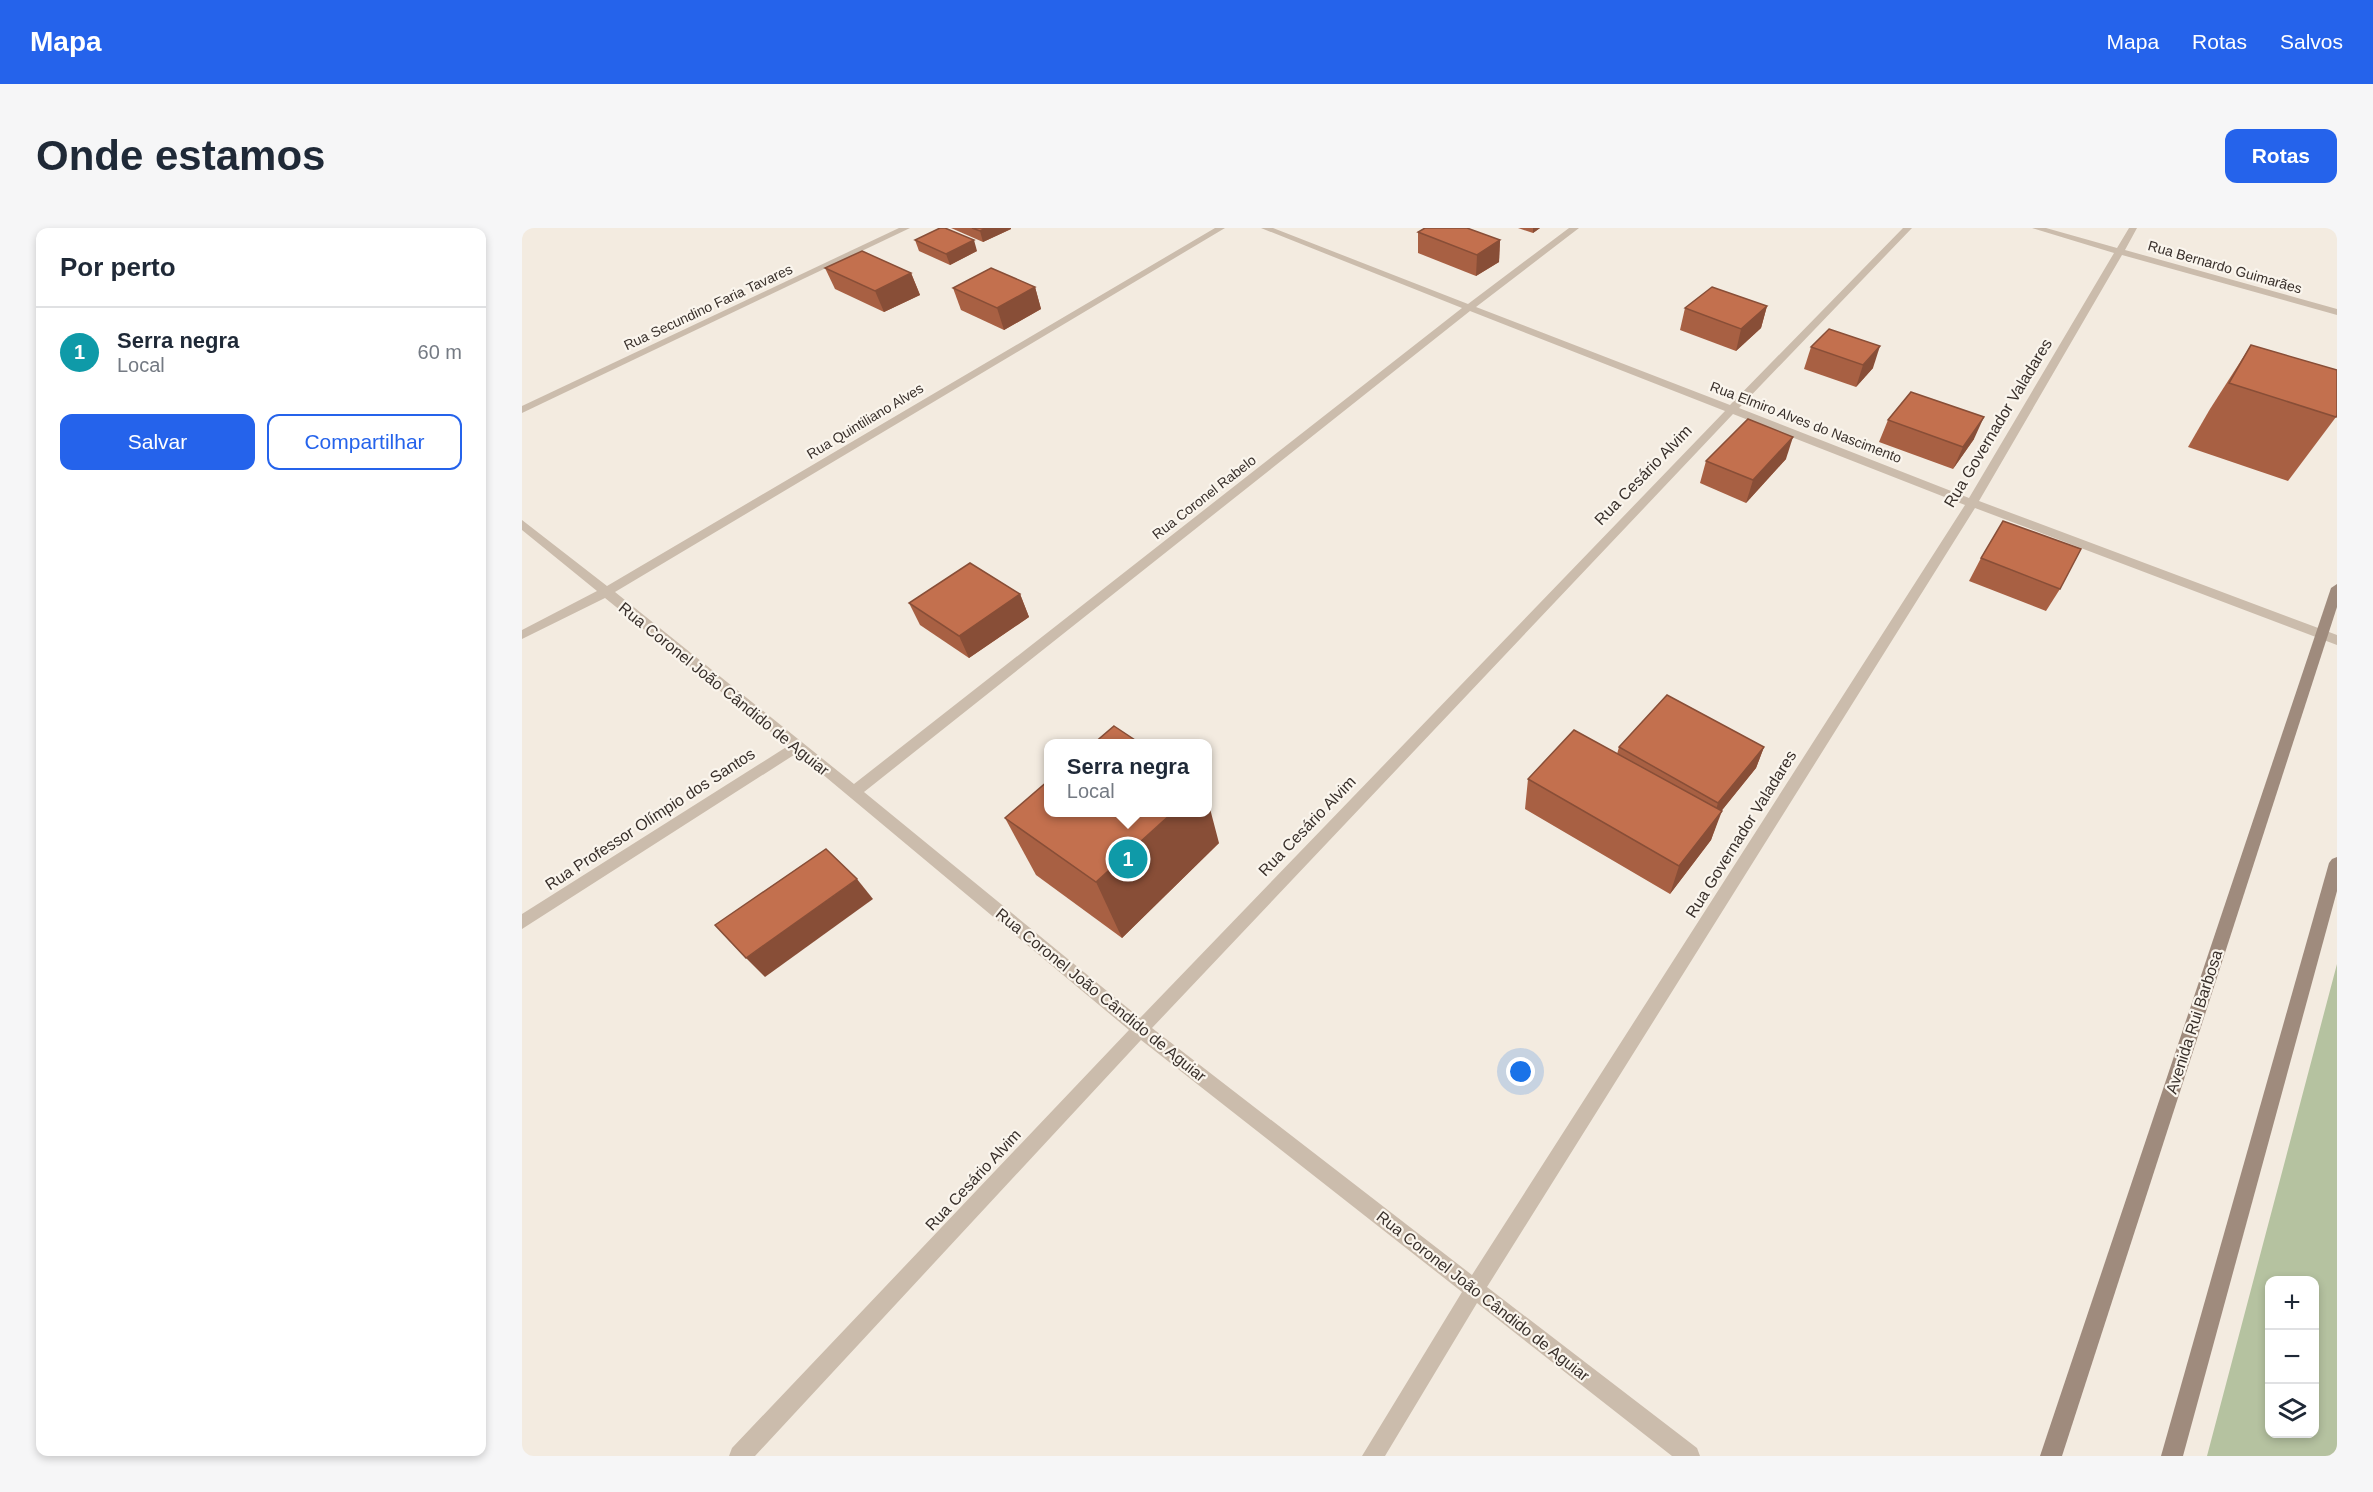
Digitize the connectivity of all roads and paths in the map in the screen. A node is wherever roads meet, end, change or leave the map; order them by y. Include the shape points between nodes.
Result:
1 (906, 228) edge
2 (1221, 228) edge
3 (1265, 228) edge
4 (1575, 228) edge
5 (1908, 228) edge
6 (2036, 228) edge
7 (2133, 228) edge
8 (2120, 252) junction
9 (1468, 308) junction
10 (2337, 312) edge
11 (1731, 408) junction
12 (522, 410) edge
13 (1972, 503) junction
14 (522, 524) edge
15 (2337, 588) edge
16 (604, 593) junction
17 (522, 635) edge
18 (2329, 638) edge
19 (798, 746) junction
20 (854, 792) junction
21 (2337, 863) edge
22 (522, 922) edge
23 (1139, 1028) junction
24 (1474, 1288) junction
25 (740, 1456) edge
26 (1373, 1456) edge
27 (1689, 1456) edge
28 (2051, 1456) edge
29 (2172, 1456) edge

1 - 12 street, Rua Secundino Faria Tavares
2 - 16 street, Rua Quintiliano Alves
3 - 9 street, Rua Elmiro Alves do Nascimento
4 - 9 street, Rua Coronel Rabelo
5 - 11 street, Rua Cesário Alvim
6 - 8 street, Rua Bernardo Guimarães
7 - 8 street, Rua Governador Valadares
8 - 10 street, Rua Bernardo Guimarães
8 - 13 street, Rua Governador Valadares
9 - 11 street, Rua Elmiro Alves do Nascimento
9 - 20 street, Rua Coronel Rabelo
11 - 13 street, Rua Elmiro Alves do Nascimento
11 - 23 street, Rua Cesário Alvim
13 - 18 street, Rua Elmiro Alves do Nascimento
13 - 24 street, Rua Governador Valadares
14 - 16 street, Rua Coronel João Cândido de Aguiar
15 - 18 street, Avenida Rui Barbosa
16 - 17 street, Rua Quintiliano Alves
16 - 19 street, Rua Coronel João Cândido de Aguiar
18 - 28 street, Avenida Rui Barbosa
19 - 20 street, Rua Coronel João Cândido de Aguiar
19 - 22 street, Rua Professor Olímpio dos Santos
20 - 23 street, Rua Coronel João Cândido de Aguiar
21 - 29 street
23 - 24 street, Rua Coronel João Cândido de Aguiar
23 - 25 street, Rua Cesário Alvim
24 - 26 street, Rua Governador Valadares
24 - 27 street, Rua Coronel João Cândido de Aguiar

